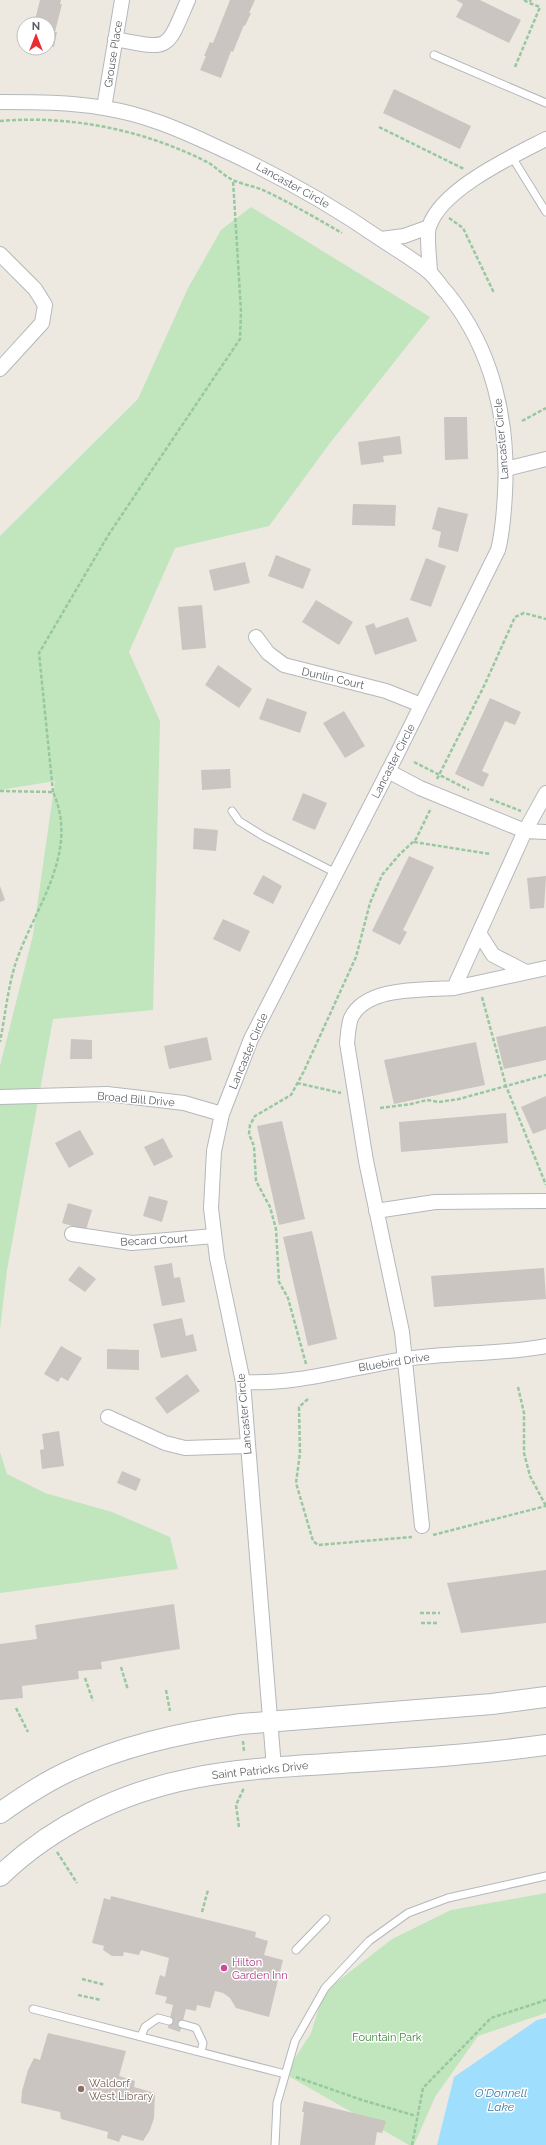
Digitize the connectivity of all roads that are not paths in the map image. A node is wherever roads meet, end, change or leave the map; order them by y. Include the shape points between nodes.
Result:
1 (122, 0) edge
2 (188, 0) edge
3 (115, 39) junction
4 (434, 55) dead end
5 (0, 102) edge
6 (546, 103) edge
7 (104, 108) junction
8 (546, 139) edge
9 (512, 157) junction
10 (546, 212) edge
11 (429, 227) junction
12 (381, 239) junction
13 (0, 254) edge
14 (430, 273) junction
15 (0, 369) edge
16 (546, 459) edge
17 (506, 469) junction
18 (256, 637) dead end
19 (421, 705) junction
20 (388, 771) junction
21 (546, 793) edge
22 (232, 811) dead end
23 (525, 831) junction
24 (546, 832) edge
25 (336, 873) junction
26 (479, 933) junction
27 (546, 968) edge
28 (526, 972) junction
29 (454, 988) junction
30 (0, 1097) edge
31 (222, 1114) junction
32 (546, 1201) edge
33 (376, 1211) junction
34 (72, 1234) dead end
35 (214, 1236) junction
36 (546, 1346) edge
37 (405, 1359) junction
38 (243, 1382) junction
39 (108, 1417) dead end
40 (248, 1446) junction
41 (423, 1532) road end
42 (546, 1697) edge
43 (272, 1722) junction
44 (546, 1745) edge
45 (274, 1768) junction
46 (0, 1813) edge
47 (0, 1876) edge
48 (546, 1876) edge
49 (326, 1919) dead end
50 (296, 1950) dead end
51 (33, 2009) dead end
52 (170, 2021) dead end
53 (182, 2024) dead end
54 (141, 2036) junction
55 (201, 2052) junction
56 (285, 2074) junction
57 (275, 2145) edge

1 - 3 street, Grouse Place
2 - 3 street via 172,38 165,44 145,45
3 - 7 street, Grouse Place
4 - 6 lane
5 - 7 street, Lancaster Circle
7 - 12 street, Lancaster Circle via 153,120 254,163 329,204
8 - 9 street
9 - 10 lane
9 - 11 street via 486,170 451,198 439,210
11 - 12 street via 404,236
11 - 14 street
12 - 14 street, Lancaster Circle
13 - 15 street via 35,289 45,305 45,314 42,323
14 - 17 street, Lancaster Circle via 455,303 475,336 493,377 500,408
16 - 17 street
17 - 19 street, Lancaster Circle via 503,525 498,550
18 - 19 street, Dunlin Court via 268,654 284,665 386,690
19 - 20 street, Lancaster Circle
20 - 23 street via 420,788
20 - 25 street, Lancaster Circle
21 - 23 street
22 - 25 lane via 239,821 263,836
23 - 24 street
23 - 26 street
25 - 31 street, Lancaster Circle via 251,1039
26 - 28 street via 493,955
26 - 29 street
27 - 28 street
28 - 29 street
29 - 33 street via 389,993 374,998 356,1011 348,1028 347,1043
30 - 31 street, Broad Bill Drive via 107,1094 184,1103
31 - 35 street, Lancaster Circle via 211,1181
32 - 33 street via 429,1202
33 - 37 street
34 - 35 street, Becard Court via 132,1243
35 - 38 street, Lancaster Circle
36 - 37 street, Bluebird Drive
37 - 38 street, Bluebird Drive via 309,1378 260,1383
37 - 41 street
38 - 40 street, Lancaster Circle
39 - 40 street via 185,1448
40 - 43 street, Lancaster Circle
42 - 43 main road via 492,1704
43 - 45 street, Lancaster Circle
43 - 46 main road via 208,1729 127,1749 65,1773
44 - 45 main road, Saint Patricks Drive via 497,1752
45 - 47 main road, Saint Patricks Drive via 194,1778 128,1796 61,1828 14,1862
48 - 56 lane via 448,1898 408,1913 369,1941 325,1988 295,2041
49 - 50 lane
51 - 54 lane
52 - 54 lane via 158,2018 145,2027
53 - 55 lane via 196,2028 203,2044
54 - 55 lane
55 - 56 lane
56 - 57 lane via 277,2103

